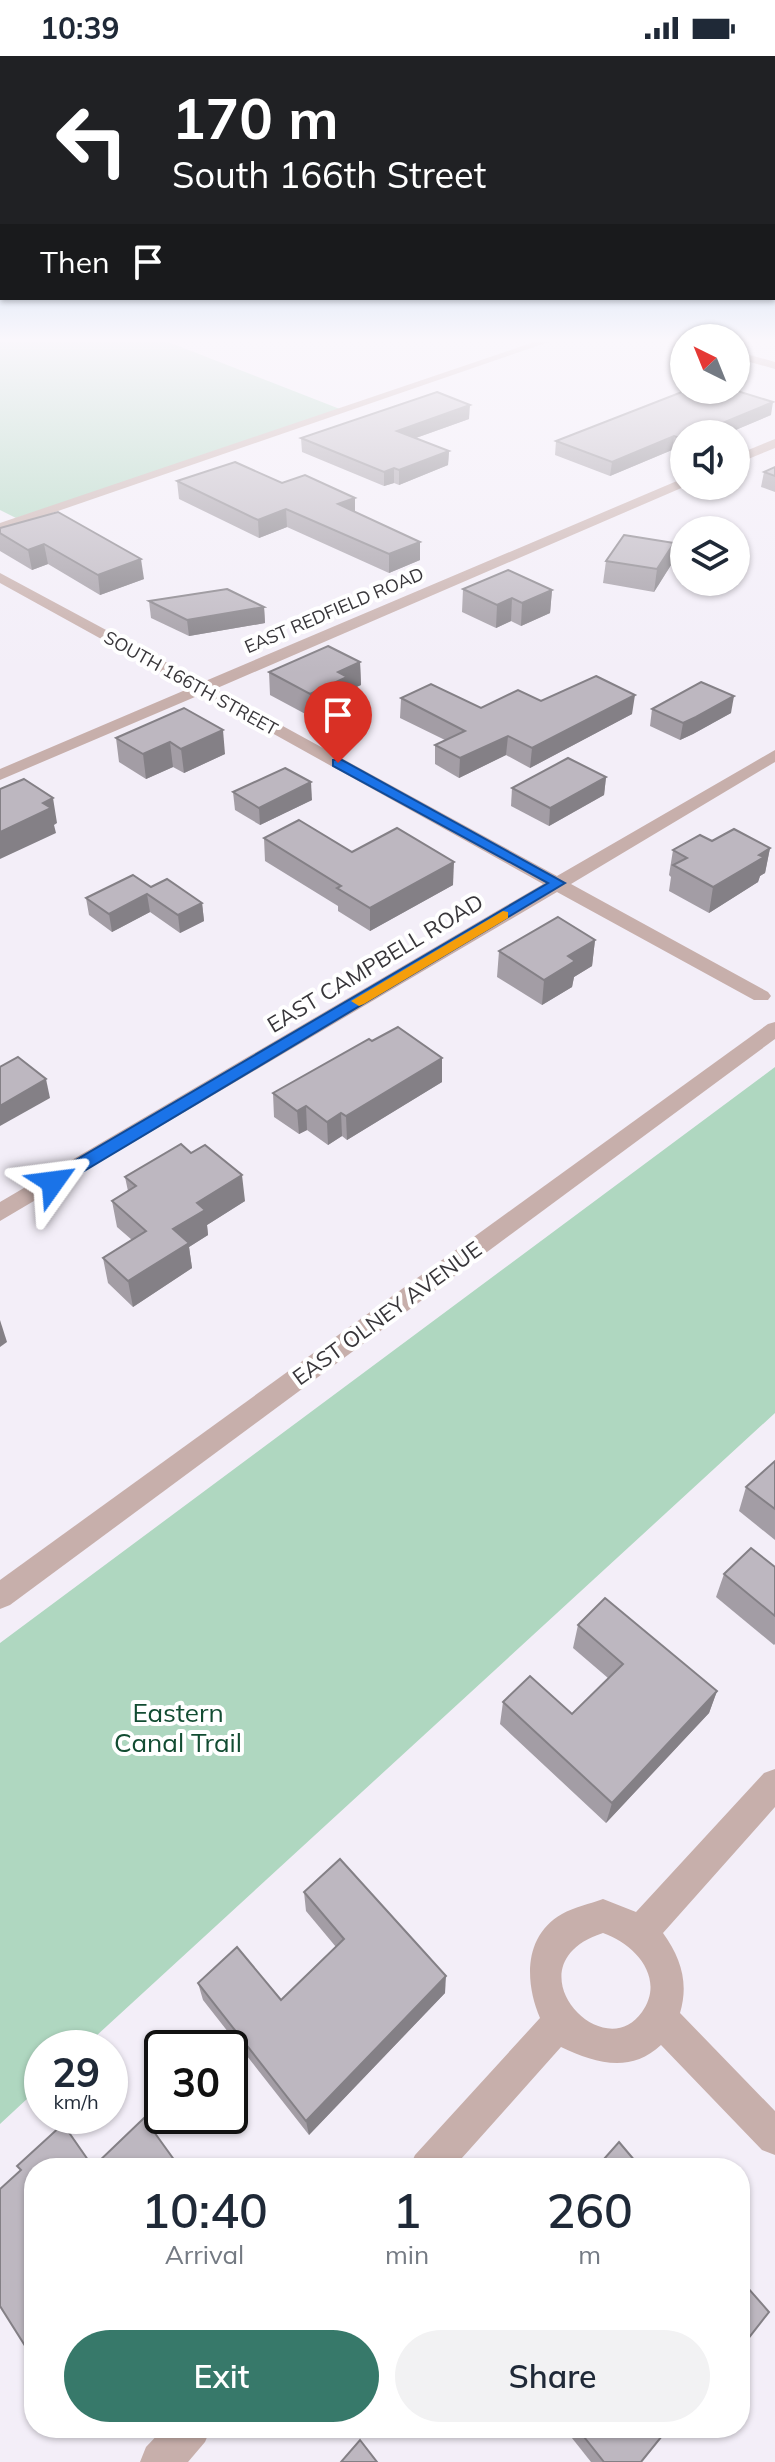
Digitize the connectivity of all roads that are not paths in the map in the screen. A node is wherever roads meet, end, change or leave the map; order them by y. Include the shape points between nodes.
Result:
1 (225, 450) edge
2 (670, 488) edge
3 (0, 527) edge
4 (0, 577) edge
5 (200, 688) junction
6 (775, 755) edge
7 (0, 775) edge
8 (558, 883) junction
9 (761, 996) dead end
10 (775, 1029) edge
11 (0, 1213) edge
12 (0, 1596) edge
13 (775, 1784) edge
14 (641, 1932) junction
15 (660, 2018) junction
16 (560, 2022) junction
17 (775, 2137) edge
18 (437, 2158) edge
19 (182, 2438) edge
20 (161, 2462) edge

1 - 3 street
2 - 5 street, EAST REDFIELD ROAD
4 - 5 street, SOUTH 166TH STREET
5 - 7 street, EAST REDFIELD ROAD
5 - 8 street, SOUTH 166TH STREET
6 - 8 street, EAST CAMPBELL ROAD
8 - 9 street, SOUTH 166TH STREET
8 - 11 street, EAST CAMPBELL ROAD
10 - 12 street, EAST OLNEY AVENUE
13 - 14 street
14 - 15 street via 666,1972 666,2004
14 - 16 street via 623,1920 603,1916 566,1927 545,1961 549,2004
15 - 16 street via 649,2033 613,2047 594,2045
15 - 17 street
16 - 18 street
19 - 20 street

